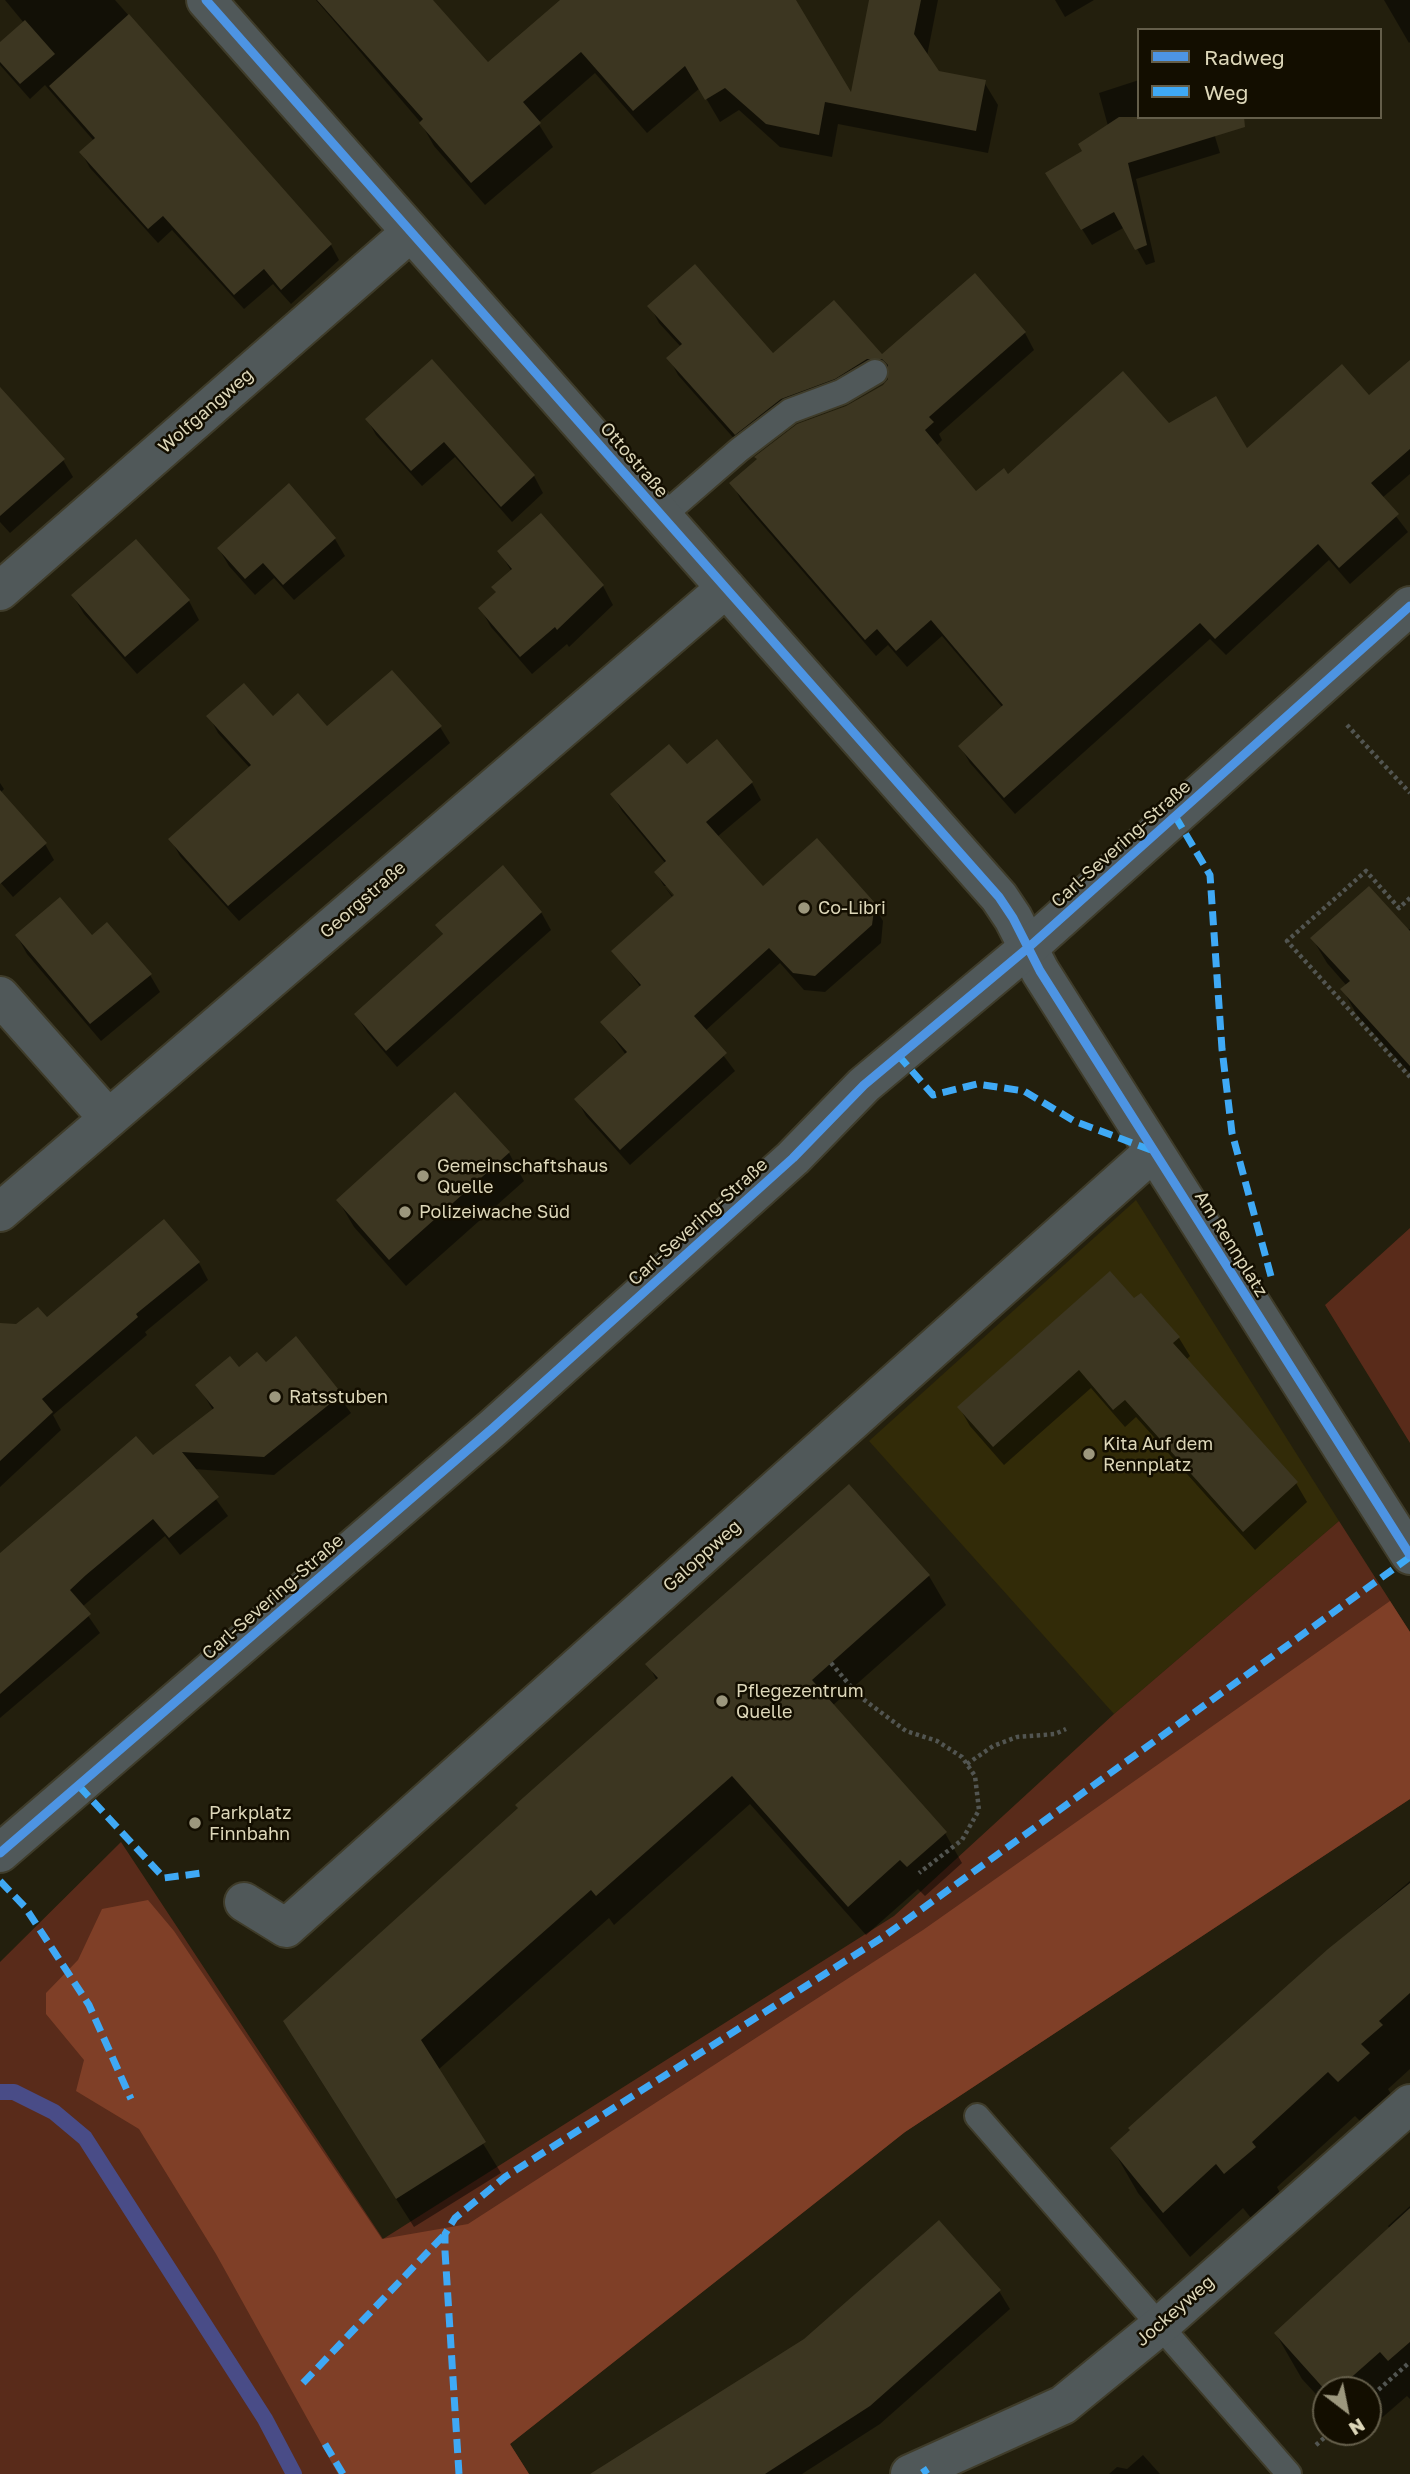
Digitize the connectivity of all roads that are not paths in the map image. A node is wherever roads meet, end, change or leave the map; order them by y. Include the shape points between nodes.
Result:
1 (206, 0) edge
2 (411, 232) junction
3 (875, 372) dead end
4 (663, 516) junction
5 (726, 588) junction
6 (0, 591) edge
7 (1410, 606) edge
8 (1029, 947) junction
9 (0, 996) edge
10 (108, 1118) junction
11 (1154, 1151) junction
12 (0, 1212) edge
13 (1410, 1555) edge
14 (0, 1853) edge
15 (244, 1902) dead end
16 (1410, 2104) edge
17 (976, 2116) dead end
18 (1162, 2324) junction
19 (910, 2474) edge
20 (1289, 2474) edge

1 - 2 street, Ottostraße
2 - 4 street, Ottostraße
2 - 6 street, Wolfgangweg
3 - 4 lane via 841,392 790,411
4 - 5 street, Ottostraße
5 - 8 street, Ottostraße via 999,897
5 - 10 street, Georgstraße
7 - 8 street, Carl-Severing-Straße
8 - 11 street, Am Rennplatz
8 - 14 street, Carl-Severing-Straße via 889,1063 793,1158 493,1428
9 - 10 street
10 - 12 street, Georgstraße
11 - 13 street, Am Rennplatz
11 - 15 street, Galoppweg via 286,1928
16 - 18 street, Jockeyweg
17 - 18 lane
18 - 19 street, Jockeyweg via 1063,2405
18 - 20 lane

